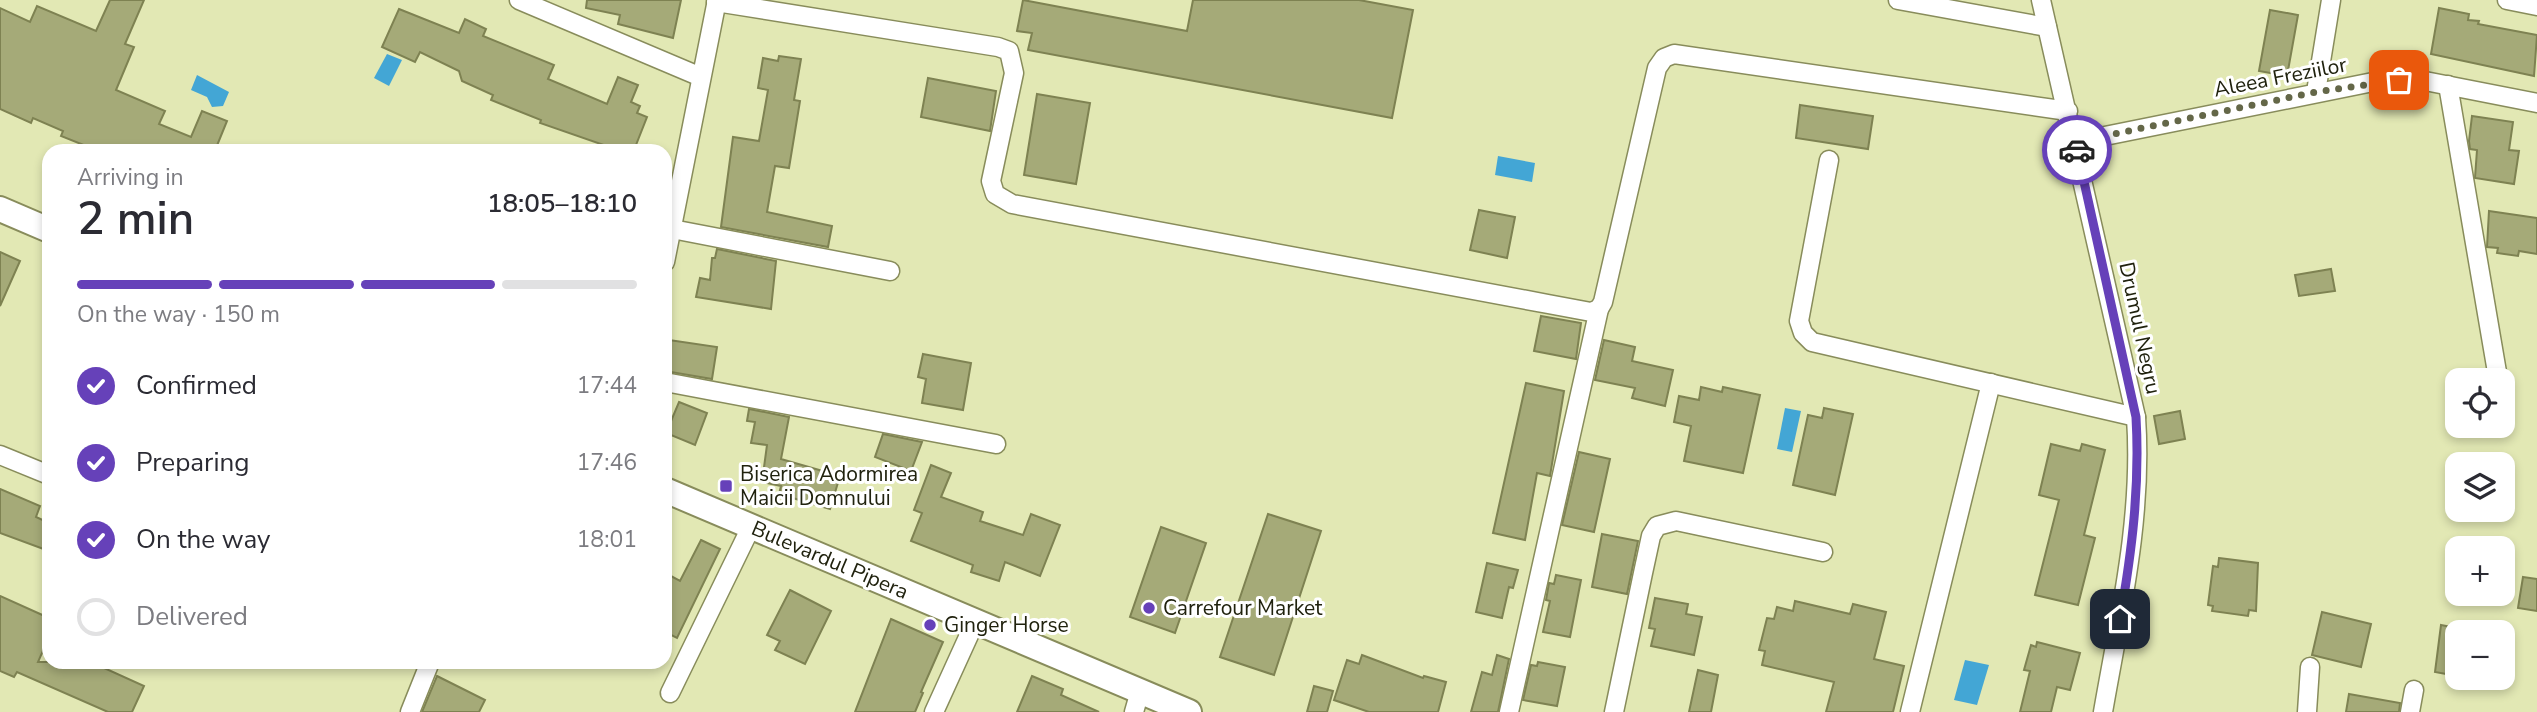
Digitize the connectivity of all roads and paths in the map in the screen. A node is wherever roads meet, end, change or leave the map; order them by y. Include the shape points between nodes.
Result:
1 (519, 0) edge
2 (1898, 0) edge
3 (2041, 0) edge
4 (2331, 0) edge
5 (2507, 0) edge
6 (716, 1) edge
7 (2537, 6) edge
8 (2047, 27) junction
9 (701, 77) junction
10 (2448, 85) junction
11 (2316, 92) junction
12 (2537, 103) edge
13 (2068, 111) junction
14 (2075, 142) junction
15 (1829, 160) dead end
16 (0, 209) edge
17 (42, 227) edge
18 (672, 229) joint
19 (890, 271) dead end
20 (1599, 309) junction
21 (2496, 368) edge
22 (672, 383) edge
23 (1992, 383) junction
24 (2136, 417) junction
25 (996, 444) dead end
26 (0, 455) edge
27 (42, 472) edge
28 (672, 493) edge
29 (751, 527) junction
30 (1823, 552) dead end
31 (975, 622) junction
32 (2310, 667) dead end
33 (427, 669) edge
34 (2414, 690) dead end
35 (670, 693) dead end
36 (1137, 701) edge
37 (410, 712) edge
38 (934, 712) edge
39 (1189, 712) edge
40 (1509, 712) edge
41 (1614, 712) edge
42 (1910, 712) edge
43 (2103, 712) edge
44 (2307, 712) edge
45 (2410, 712) edge

1 - 9 street
2 - 8 street
3 - 8 street, Drumul Negru
4 - 11 street
5 - 7 street
6 - 9 street
6 - 20 street via 1009,51 1014,73 990,181 995,194 1012,204 1591,312
8 - 13 street, Drumul Negru
9 - 18 street
10 - 11 street, Aleea Freziilor via 2399,80
10 - 12 street, Aleea Freziilor
10 - 21 street
11 - 14 street, Aleea Freziilor
13 - 14 street, Drumul Negru
13 - 20 street via 1674,54 1664,58 1657,68
14 - 24 street, Drumul Negru
15 - 23 street via 1800,310 1803,333 1812,342
16 - 17 main road
18 - 19 street
20 - 40 street
22 - 25 street
23 - 24 street
23 - 42 street
24 - 43 street, Drumul Negru via 2133,541
26 - 27 street
28 - 29 main road, Bulevardul Pipera
29 - 31 main road, Bulevardul Pipera
29 - 35 street
30 - 41 street via 1676,521 1657,526 1645,561
31 - 36 main road, Bulevardul Pipera
31 - 38 street
32 - 44 street
33 - 37 street
34 - 45 street
36 - 39 main road, Bulevardul Pipera

